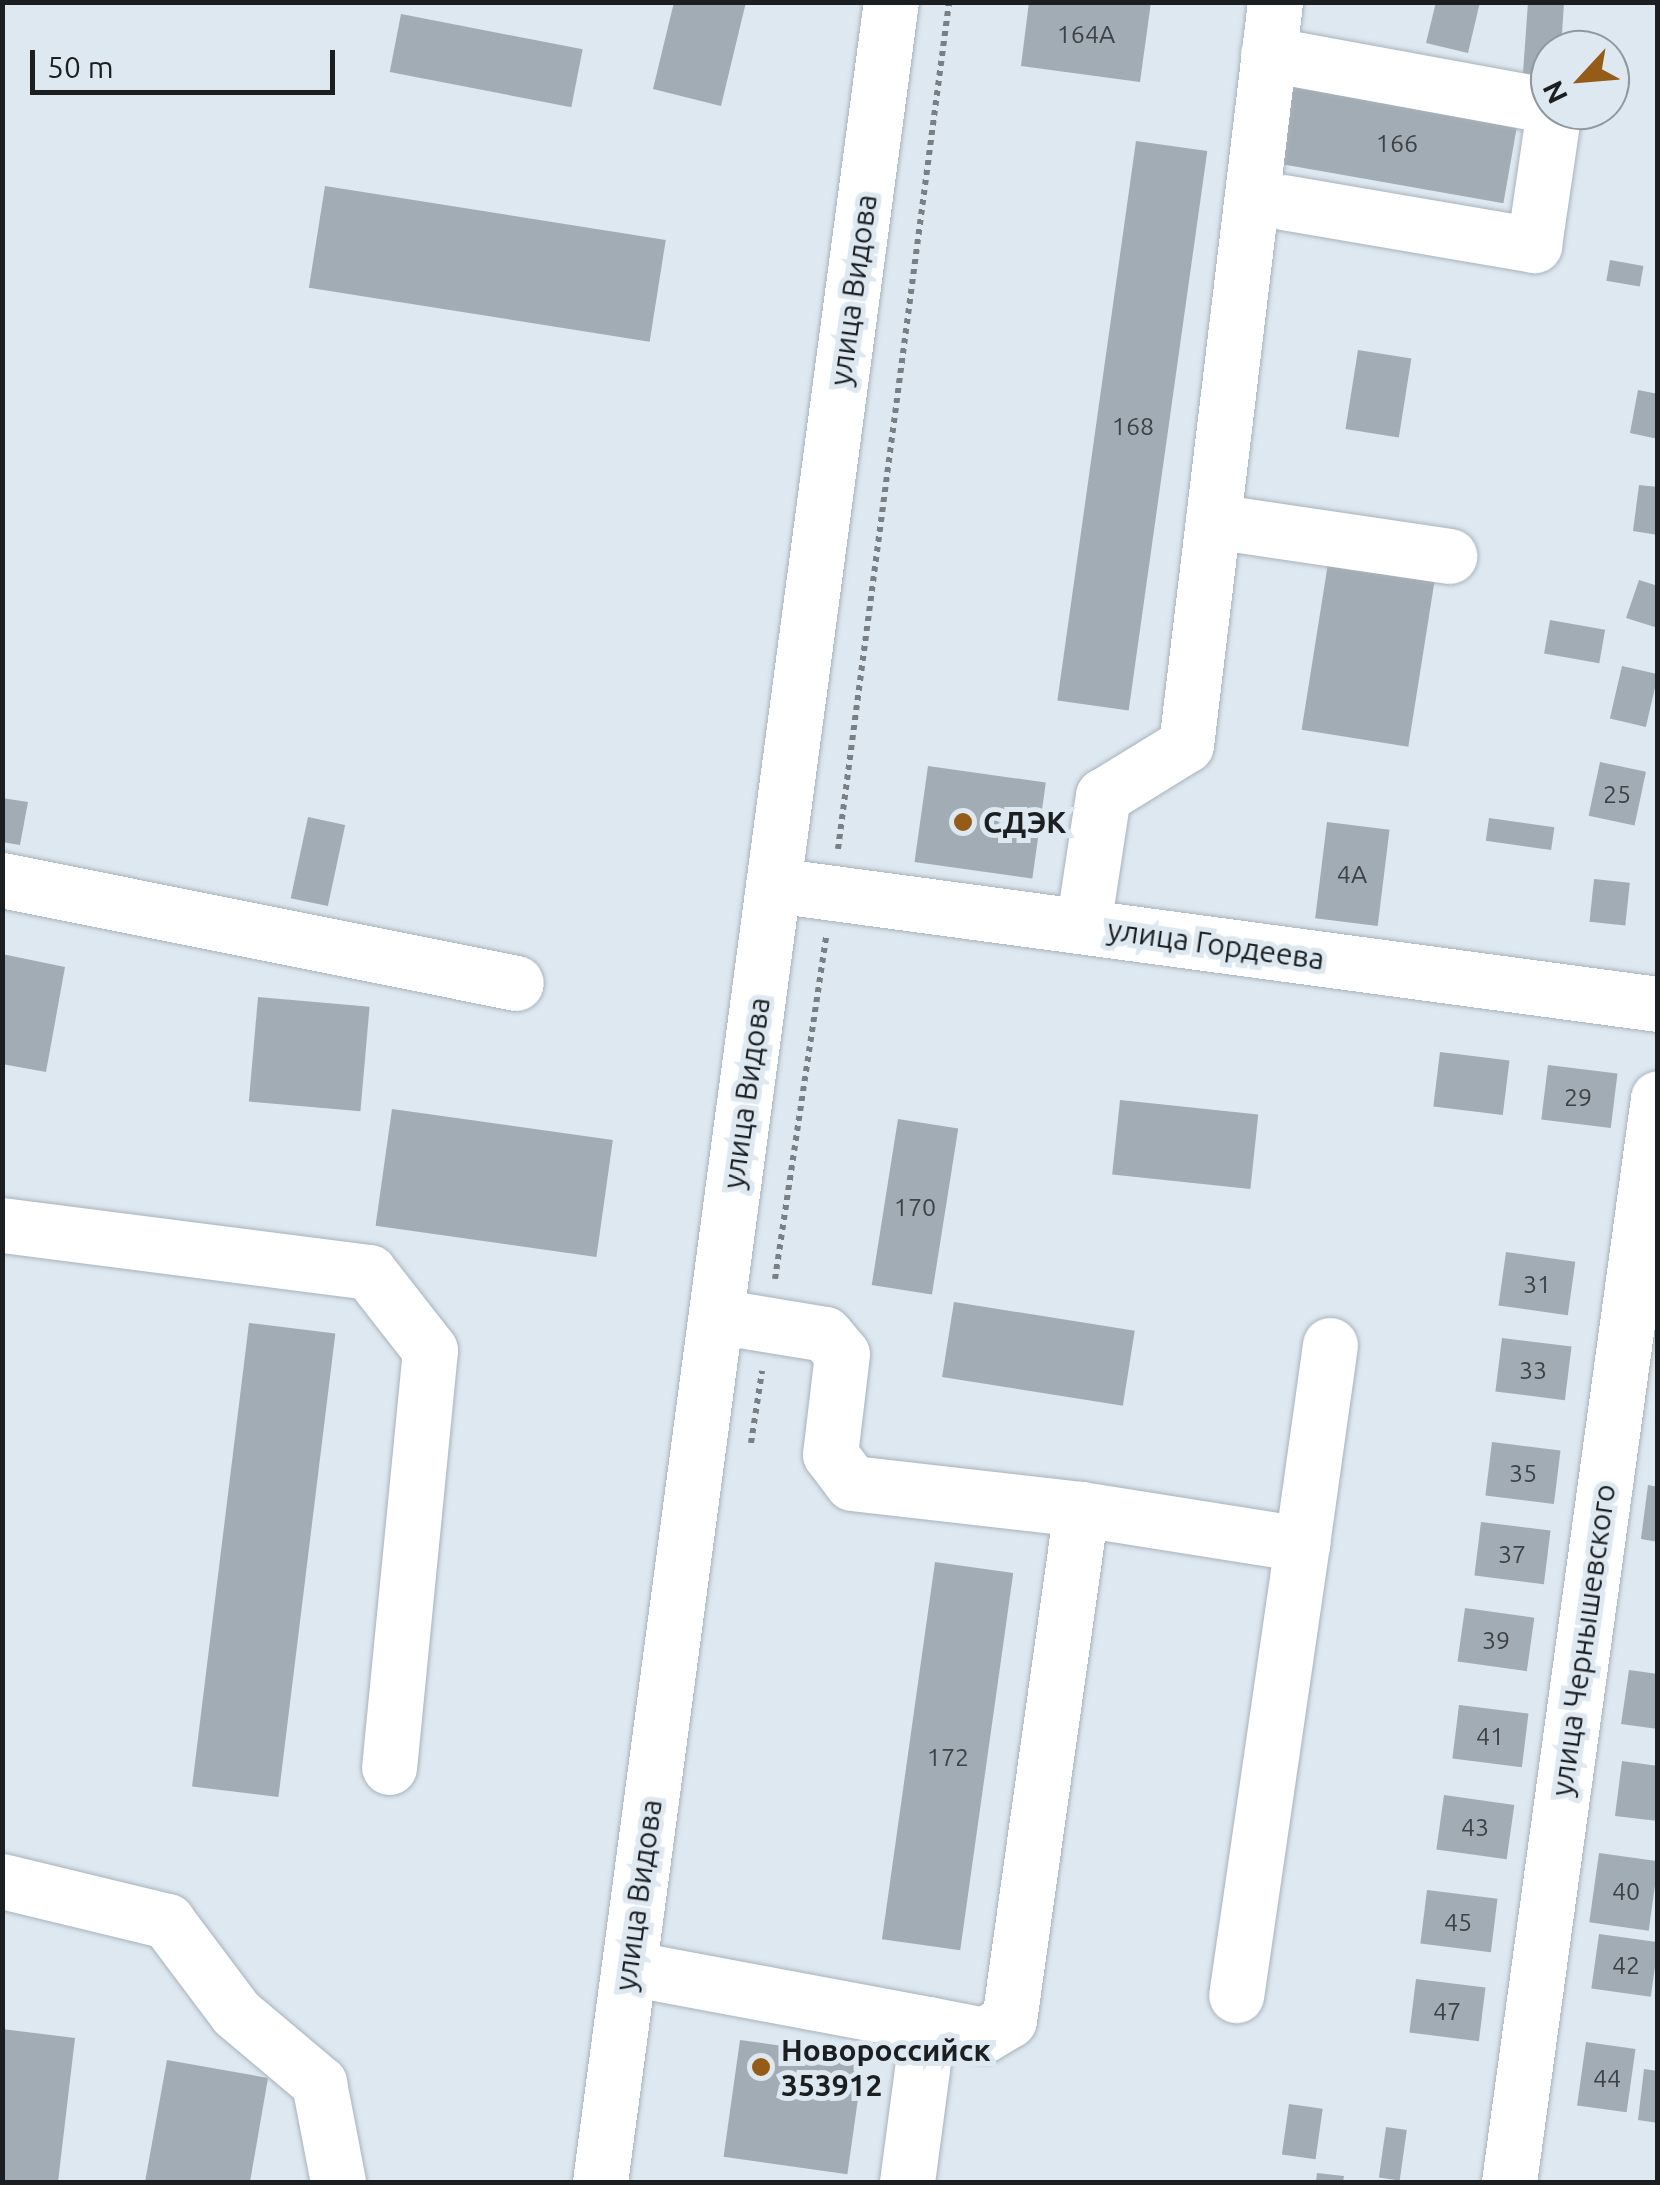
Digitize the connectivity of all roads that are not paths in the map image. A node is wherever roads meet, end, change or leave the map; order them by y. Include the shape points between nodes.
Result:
1 (892, 2) edge
2 (1272, 28) edge
3 (1530, 102) edge
4 (1549, 130) edge
5 (1282, 202) dead end
6 (1213, 521) junction
7 (1449, 556) dead end
8 (2, 880) edge
9 (774, 885) junction
10 (1083, 926) junction
11 (516, 984) dead end
12 (1658, 1004) edge
13 (1658, 1098) edge
14 (2, 1225) edge
15 (742, 1320) junction
16 (1330, 1345) dead end
17 (1080, 1510) junction
18 (1302, 1544) junction
19 (388, 1767) dead end
20 (2, 1881) edge
21 (628, 1968) junction
22 (1236, 1995) dead end
23 (928, 2024) junction
24 (338, 2182) edge
25 (600, 2182) edge
26 (908, 2182) edge
27 (1510, 2182) edge

1 - 9 street, улица Видова
2 - 3 street
2 - 6 street
4 - 5 street via 1534,245
6 - 7 street
6 - 10 street via 1186,744 1102,796
8 - 11 street
9 - 10 street, улица Гордеева
9 - 15 street, улица Видова
10 - 12 street, улица Гордеева
13 - 27 street, улица Чернышевского
14 - 19 street via 369,1272 430,1350
15 - 17 street via 825,1334 842,1354 830,1454 852,1483
15 - 21 street, улица Видова
16 - 18 street
17 - 18 street
17 - 23 street via 1009,2020 984,2035
18 - 22 street
20 - 24 street via 167,1921 236,2012 319,2083
21 - 23 street
21 - 25 street, улица Видова
23 - 26 street

